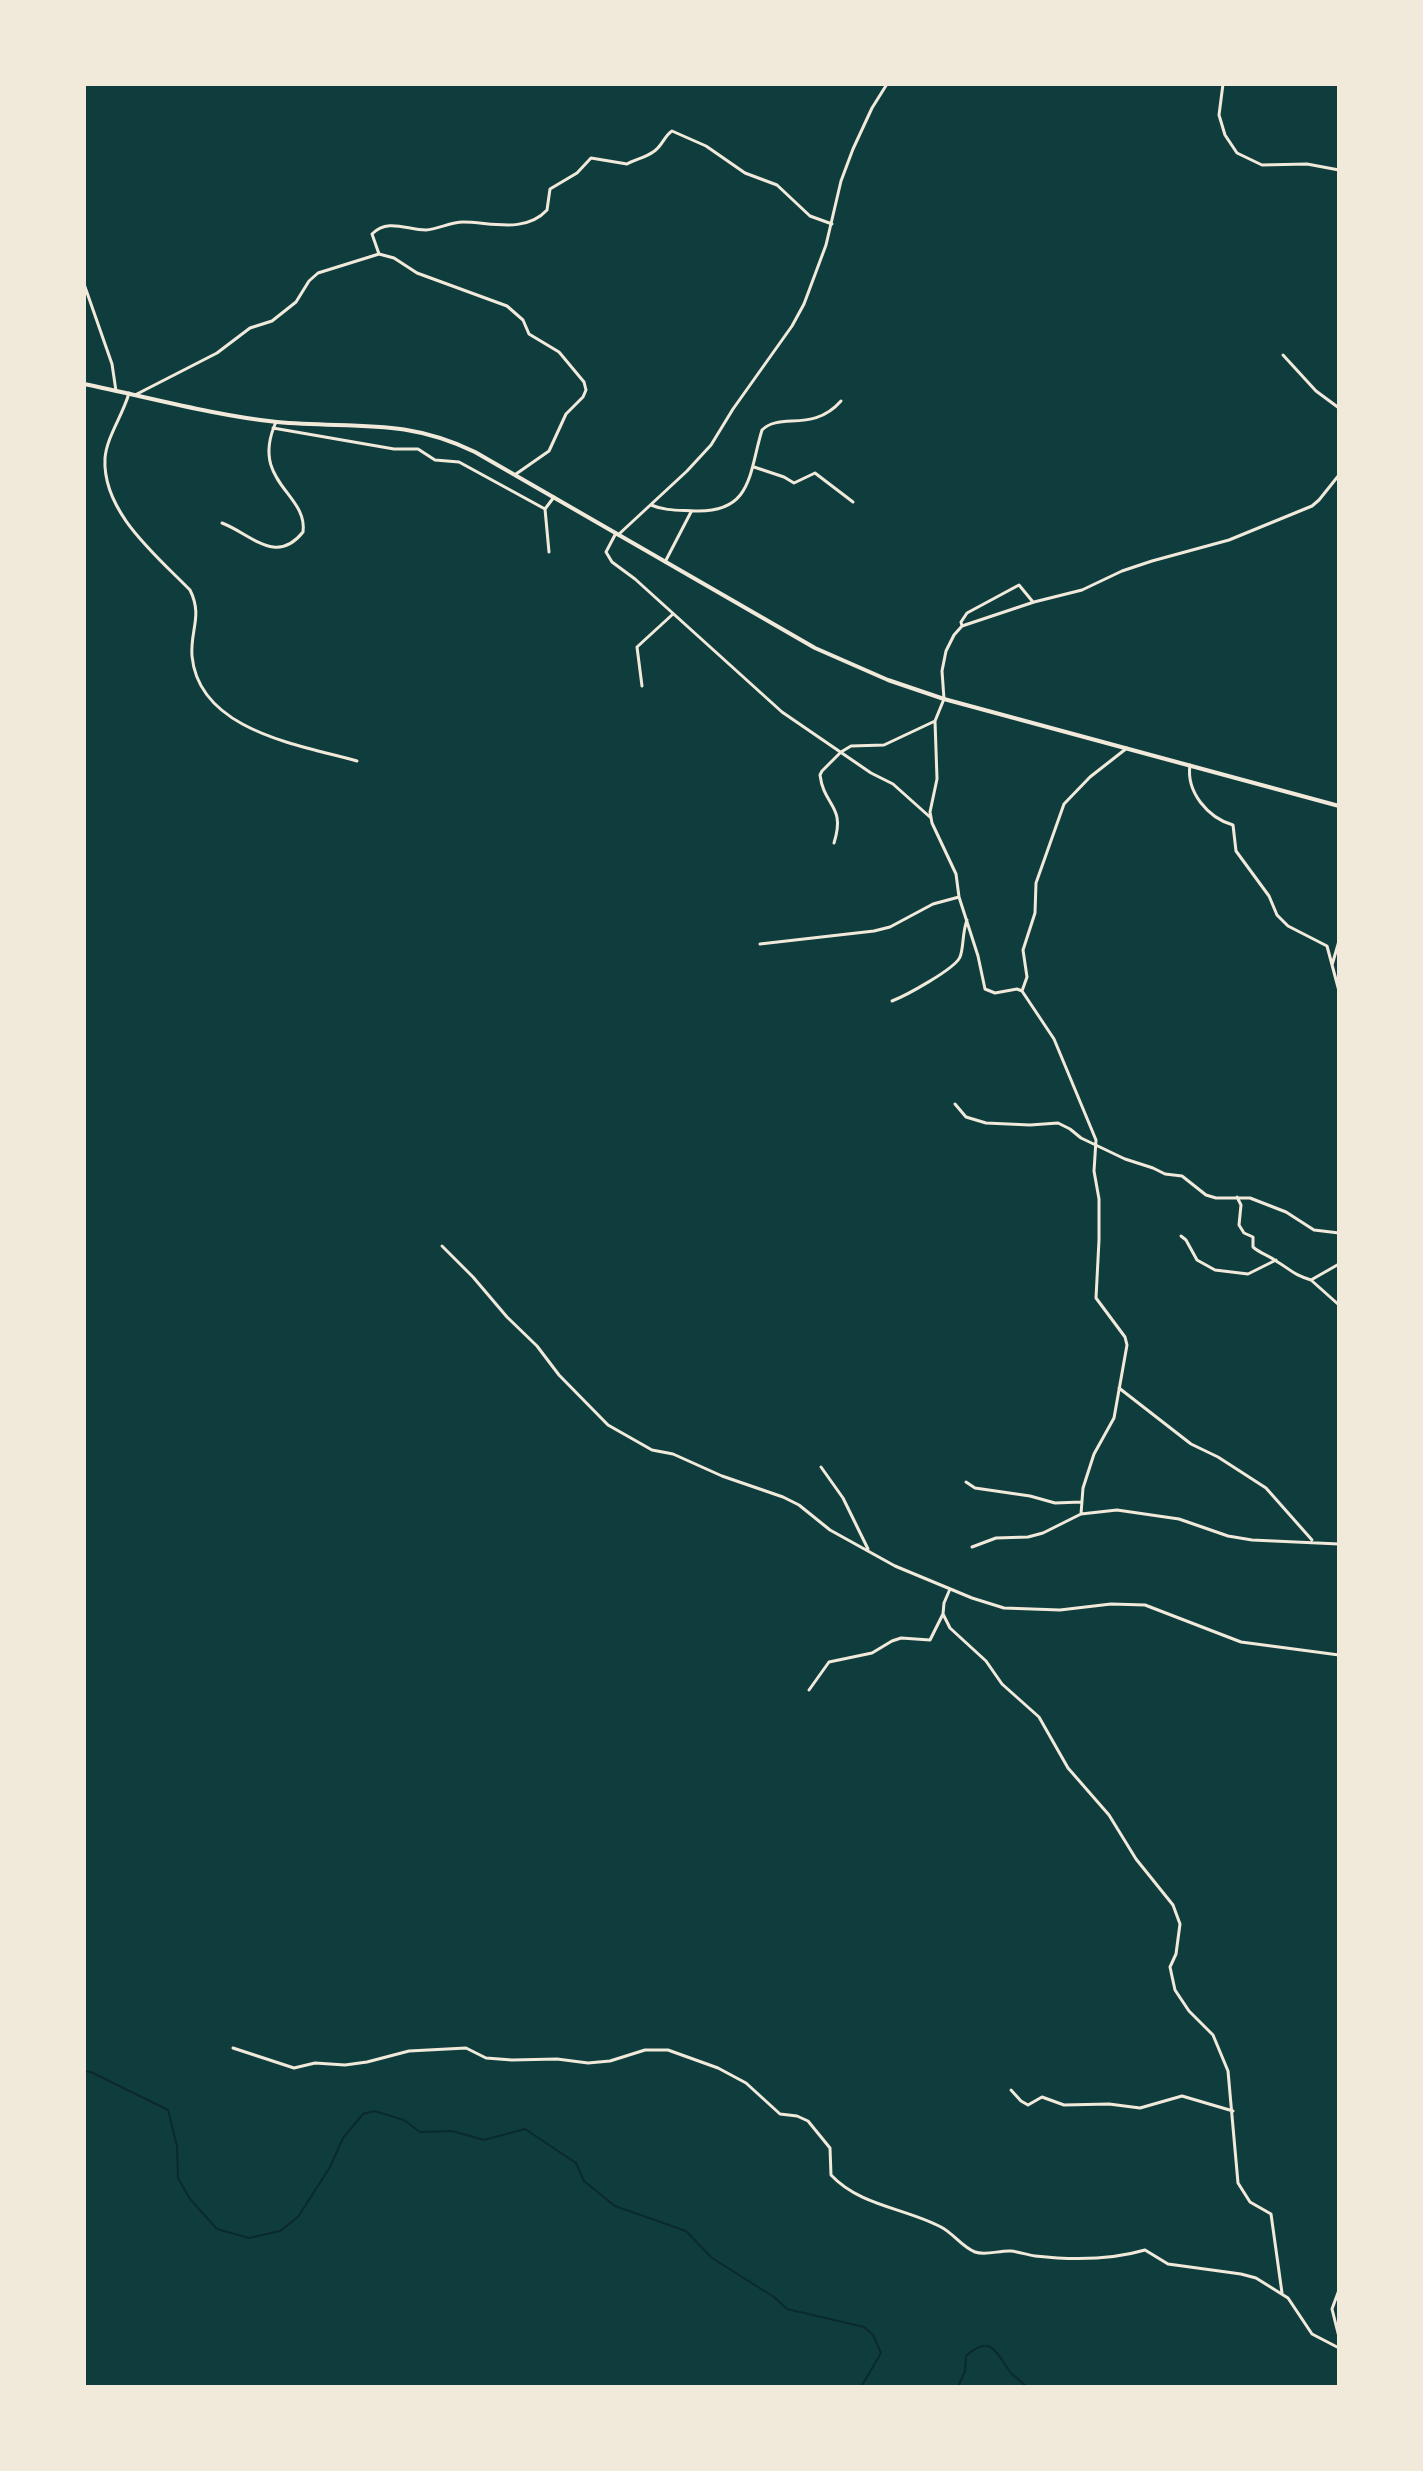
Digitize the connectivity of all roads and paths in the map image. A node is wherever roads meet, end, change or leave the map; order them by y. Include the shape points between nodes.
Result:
1 (887, 84) edge
2 (1223, 84) edge
3 (1339, 170) edge
4 (832, 224) junction
5 (379, 254) junction
6 (84, 284) edge
7 (1283, 355) dead end
8 (84, 384) edge
9 (116, 391) junction
10 (129, 393) junction
11 (135, 395) junction
12 (841, 401) dead end
13 (1339, 408) edge
14 (276, 422) junction
15 (273, 428) junction
16 (754, 467) junction
17 (515, 475) junction
18 (1339, 475) edge
19 (554, 497) junction
20 (853, 502) dead end
21 (651, 505) junction
22 (545, 509) junction
23 (692, 510) junction
24 (222, 523) dead end
25 (617, 534) junction
26 (549, 552) dead end
27 (665, 562) junction
28 (1034, 602) junction
29 (673, 614) junction
30 (962, 626) junction
31 (642, 686) dead end
32 (944, 699) junction
33 (935, 721) junction
34 (1127, 748) junction
35 (841, 752) junction
36 (357, 761) dead end
37 (1190, 765) junction
38 (1339, 806) edge
39 (931, 818) junction
40 (834, 843) dead end
41 (959, 897) junction
42 (967, 920) junction
43 (1339, 941) edge
44 (760, 944) dead end
45 (1332, 969) junction
46 (1022, 991) junction
47 (1339, 991) edge
48 (892, 1001) dead end
49 (955, 1104) dead end
50 (1096, 1145) junction
51 (1237, 1197) junction
52 (1339, 1233) edge
53 (1181, 1236) dead end
54 (442, 1246) dead end
55 (1276, 1260) junction
56 (1339, 1264) edge
57 (1311, 1280) junction
58 (1339, 1305) edge
59 (1119, 1388) junction
60 (821, 1467) dead end
61 (966, 1482) dead end
62 (1081, 1502) junction
63 (1081, 1514) junction
64 (1312, 1541) junction
65 (1339, 1544) edge
66 (972, 1547) dead end
67 (870, 1552) junction
68 (950, 1589) junction
69 (943, 1614) junction
70 (1339, 1655) edge
71 (809, 1690) dead end
72 (233, 2048) dead end
73 (1011, 2090) dead end
74 (1233, 2111) junction
75 (1339, 2290) edge
76 (1282, 2293) junction
77 (1339, 2337) edge
78 (1339, 2348) edge

1 - 4 street via 853,149
2 - 3 street via 1220,122 1237,153 1262,165
4 - 5 street via 810,216 777,185 672,131 654,152 627,164 588,160 550,189 547,210 534,219 501,227 461,222 428,230 383,227 372,234
4 - 21 street via 792,326 711,445
5 - 11 street via 318,273 296,302 272,321 250,328 217,353
5 - 17 street via 507,306 529,334 559,352 584,382 583,397 566,414 549,451
6 - 9 street
7 - 13 street
8 - 9 highway
9 - 10 highway
10 - 11 highway
10 - 36 street via 109,441 106,476 125,519 196,601 192,657 207,693 221,710 256,732
11 - 14 highway
12 - 16 street via 809,421 766,425
14 - 15 street
14 - 17 highway via 411,429 453,441
15 - 22 street via 418,449 435,460 459,462
15 - 24 street via 272,470 298,512 303,532 287,546 273,547
16 - 20 street via 794,483 815,473
16 - 23 street via 738,498 725,507
17 - 19 highway
18 - 28 street via 1319,500 1301,510 1216,544
19 - 22 street
19 - 25 highway
21 - 23 street
21 - 25 street
22 - 26 street
23 - 27 street
25 - 27 highway
25 - 29 street via 606,549 609,560
27 - 32 highway via 826,653
28 - 30 street
28 - 30 street via 1019,585 967,613
29 - 31 street via 637,647
29 - 35 street via 782,712
30 - 32 street via 946,651
32 - 33 street
32 - 34 highway
33 - 35 street via 884,745 851,746
33 - 39 street via 937,779
34 - 37 highway
34 - 46 street via 1064,804 1036,883 1035,913 1023,950 1027,977
35 - 39 street via 893,784
35 - 40 street via 820,775 839,821
37 - 38 highway
37 - 45 street via 1202,806 1215,819 1233,825 1236,851 1277,915 1326,945
39 - 41 street via 956,874
41 - 42 street
41 - 44 street via 874,931
42 - 46 street via 985,989
42 - 48 street via 957,962
43 - 45 street
45 - 47 street
46 - 50 street via 1054,1039
49 - 50 street via 966,1117 986,1123 1058,1123
50 - 51 street via 1182,1176 1206,1195
50 - 59 street via 1096,1298 1127,1341
51 - 52 street via 1270,1205 1314,1230
51 - 55 street via 1241,1230 1253,1237 1253,1247 1261,1255
53 - 55 street via 1197,1260 1215,1270 1248,1274
54 - 67 street via 608,1425 652,1450 783,1497
55 - 57 street via 1295,1277
56 - 57 street
57 - 58 street
59 - 62 street via 1114,1418 1094,1454
59 - 64 street via 1191,1444 1266,1488
60 - 67 street
61 - 62 street via 1055,1503
62 - 63 street
63 - 64 street via 1117,1510 1179,1519 1252,1540
63 - 66 street via 1043,1533 996,1538
64 - 65 street
67 - 68 street
68 - 69 street
68 - 70 street via 1004,1608 1145,1605 1241,1642
69 - 71 street via 930,1640 901,1638 872,1653 829,1662
69 - 74 street via 957,1637 1039,1717 1068,1768 1173,1905 1180,1924 1170,1967 1175,1990 1219,2047
72 - 76 street via 290,2068 466,2048 486,2058 588,2063 668,2050 718,2068 746,2083 780,2114 808,2121 830,2148 835,2179 865,2198 940,2226 973,2251 1067,2258 1145,2250 1168,2264 1250,2275
73 - 74 street via 1028,2105 1042,2097 1064,2105 1140,2108 1182,2096
74 - 76 street via 1238,2183 1250,2202 1271,2214
75 - 77 street via 1332,2309
76 - 78 street via 1307,2329

